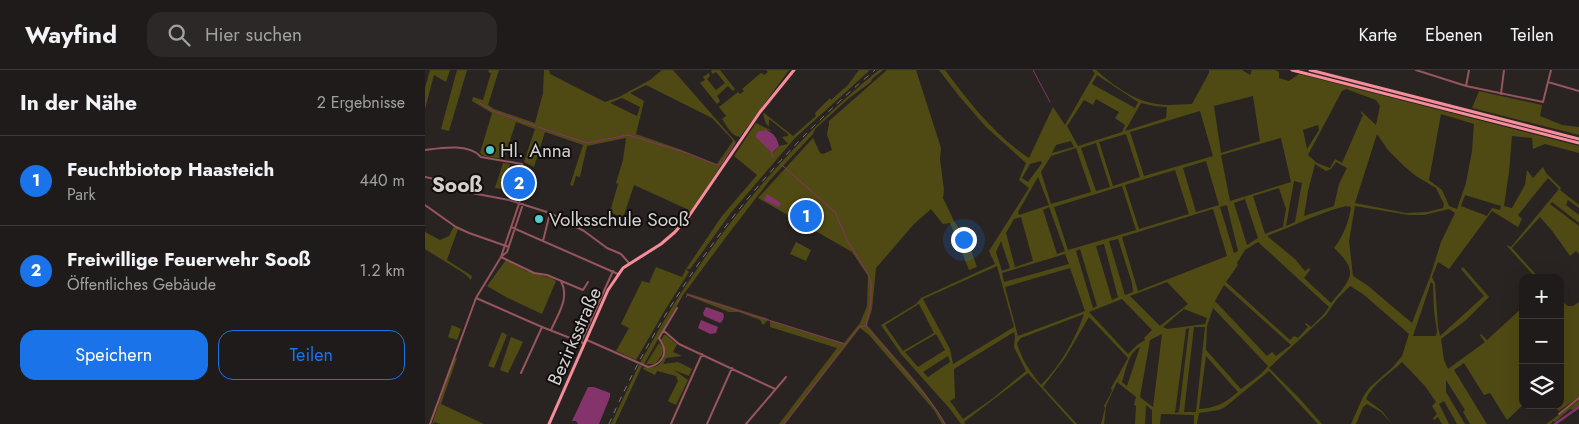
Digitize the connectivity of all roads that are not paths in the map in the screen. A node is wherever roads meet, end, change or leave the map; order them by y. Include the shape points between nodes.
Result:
1 (794, 70) edge
2 (1292, 70) edge
3 (1310, 70) edge
4 (1416, 70) edge
5 (1433, 70) edge
6 (1469, 70) edge
7 (1504, 70) edge
8 (1551, 70) edge
9 (1431, 74) junction
10 (1548, 82) junction
11 (1466, 86) junction
12 (1579, 91) edge
13 (1501, 94) junction
14 (1579, 139) edge
15 (1579, 143) edge
16 (425, 150) edge
17 (425, 177) edge
18 (519, 202) junction
19 (523, 204) junction
20 (425, 205) edge
21 (550, 213) junction
22 (511, 227) junction
23 (515, 229) junction
24 (543, 241) junction
25 (505, 246) junction
26 (509, 246) junction
27 (501, 257) junction
28 (629, 263) junction
29 (613, 271) junction
30 (618, 274) junction
31 (561, 281) junction
32 (588, 282) dead end
33 (476, 298) junction
34 (677, 308) dead end
35 (541, 327) junction
36 (551, 331) junction
37 (664, 331) junction
38 (581, 342) junction
39 (586, 342) junction
40 (702, 354) junction
41 (732, 368) junction
42 (521, 373) dead end
43 (786, 377) dead end
44 (775, 389) junction
45 (1579, 398) edge
46 (1559, 414) dead end
47 (430, 424) edge
48 (549, 424) edge
49 (671, 424) edge
50 (707, 424) edge
51 (746, 424) edge

1 - 28 main road, Bezirksstraße via 681,225 657,247
2 - 15 main road
3 - 14 main road
4 - 9 street
5 - 9 street
6 - 11 street
7 - 13 street
8 - 10 street
9 - 11 street
10 - 12 street
10 - 13 street via 1543,102
11 - 13 street
16 - 18 street via 469,149 481,156 523,165 525,186
17 - 18 street via 448,182 472,193
18 - 19 street
18 - 22 street
19 - 21 street
19 - 23 street
20 - 25 street via 456,227
21 - 24 street
21 - 28 street via 621,254
22 - 23 street
22 - 25 street
23 - 24 street
23 - 26 street
24 - 29 street
25 - 26 street
25 - 27 street
26 - 27 street
27 - 31 street via 533,273
27 - 33 street
28 - 30 main road, Bezirksstraße
29 - 30 street
29 - 38 street
30 - 39 main road, Bezirksstraße
31 - 32 street via 583,290
31 - 36 street via 564,301
33 - 35 street
33 - 47 street
34 - 37 street
35 - 36 street
35 - 42 street
36 - 38 street
37 - 39 street via 659,338 665,351 659,363 648,366
37 - 40 street via 679,344
38 - 39 street
39 - 48 main road, Bezirksstraße
40 - 41 street
40 - 49 street
41 - 44 street
41 - 50 street
43 - 44 street
44 - 51 street
45 - 46 street

